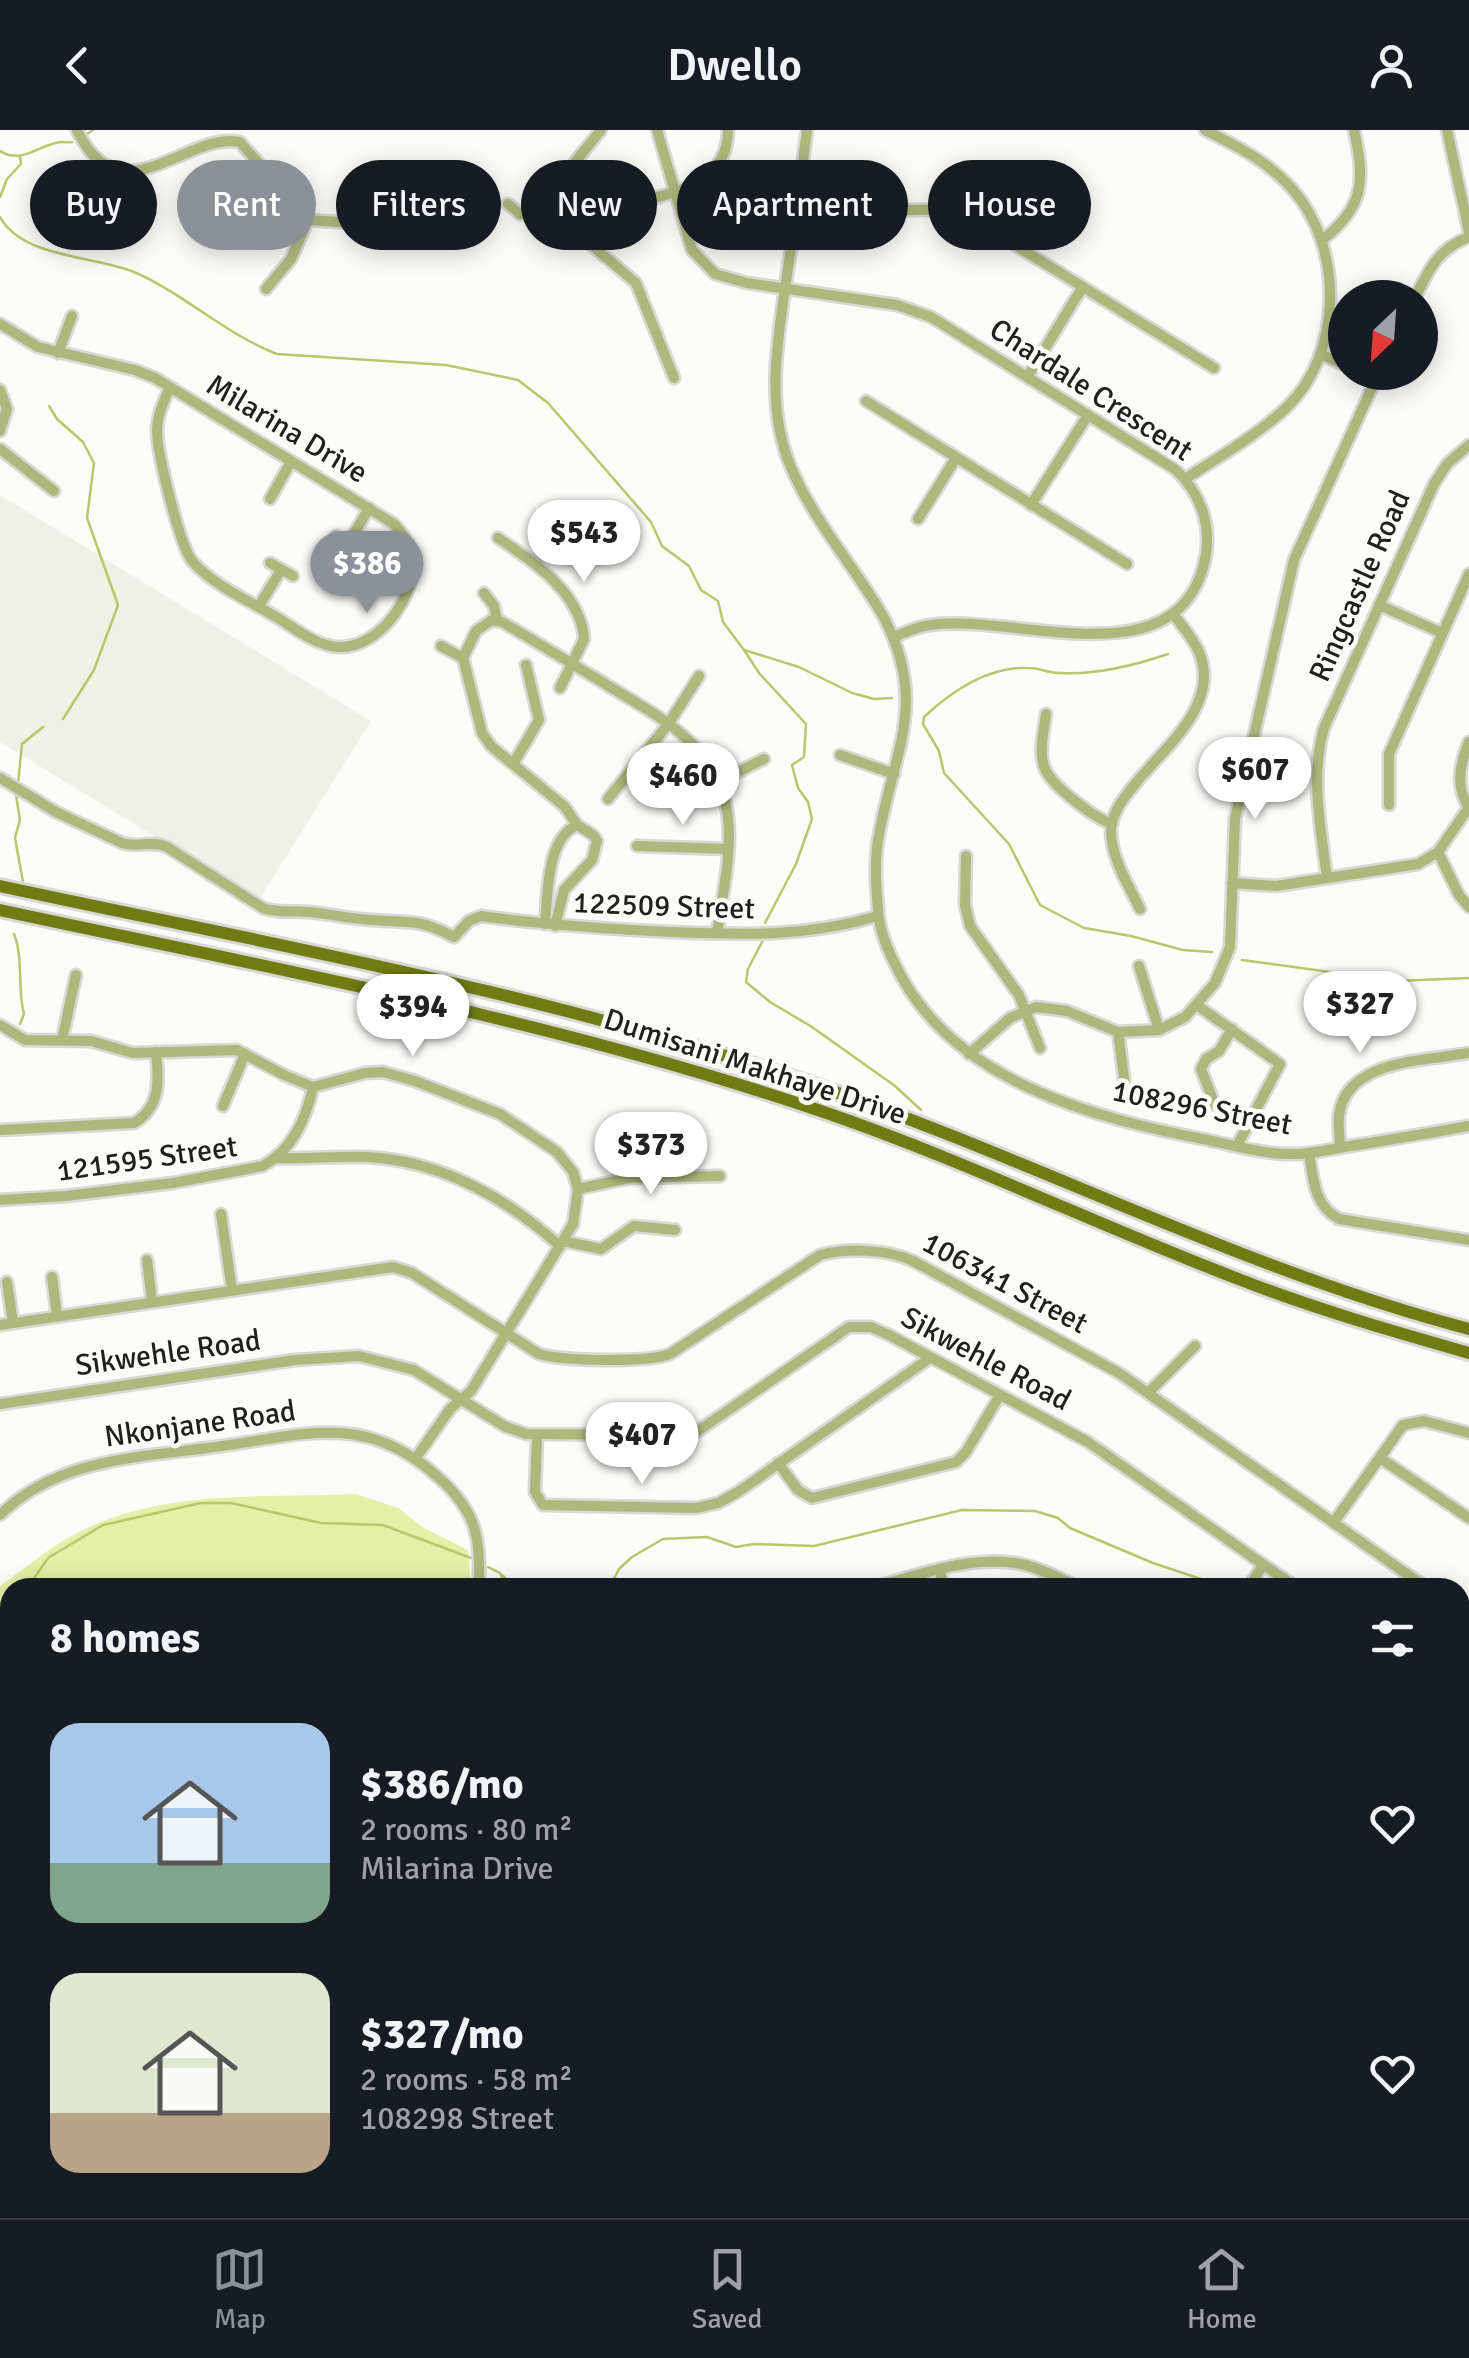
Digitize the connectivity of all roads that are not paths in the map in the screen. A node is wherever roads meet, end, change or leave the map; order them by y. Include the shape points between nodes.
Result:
1 (76, 130) edge
2 (601, 130) edge
3 (657, 130) edge
4 (728, 130) edge
5 (807, 130) edge
6 (1205, 130) edge
7 (1237, 130) edge
8 (1354, 130) edge
9 (1447, 130) edge
10 (239, 134) edge
11 (1233, 144) junction
12 (260, 160) edge
13 (577, 160) edge
14 (674, 192) junction
15 (657, 197) edge
16 (508, 204) dead end
17 (908, 210) edge
18 (521, 214) edge
19 (1469, 234) edge
20 (1322, 240) junction
21 (296, 250) edge
22 (597, 250) edge
23 (1424, 280) edge
24 (1082, 288) junction
25 (785, 289) junction
26 (266, 290) dead end
27 (72, 316) dead end
28 (0, 324) edge
29 (58, 353) junction
30 (1320, 354) junction
31 (1328, 358) edge
32 (1214, 368) dead end
33 (1028, 376) junction
34 (674, 378) dead end
35 (170, 387) junction
36 (0, 390) edge
37 (1371, 390) edge
38 (866, 401) dead end
39 (1088, 414) junction
40 (0, 431) edge
41 (1469, 445) edge
42 (0, 449) edge
43 (956, 458) junction
44 (292, 462) junction
45 (1185, 479) junction
46 (54, 490) dead end
47 (270, 498) dead end
48 (1031, 504) junction
49 (369, 508) junction
50 (918, 519) dead end
51 (336, 536) dead end
52 (498, 538) dead end
53 (348, 544) junction
54 (360, 552) dead end
55 (1127, 564) dead end
56 (1469, 574) edge
57 (292, 576) dead end
58 (484, 593) dead end
59 (1380, 605) junction
60 (259, 606) junction
61 (1173, 614) junction
62 (497, 620) junction
63 (1442, 633) junction
64 (894, 637) junction
65 (441, 646) dead end
66 (463, 658) junction
67 (573, 664) junction
68 (526, 665) dead end
69 (699, 676) dead end
70 (560, 688) dead end
71 (1046, 714) dead end
72 (670, 723) junction
73 (1469, 742) edge
74 (840, 755) dead end
75 (764, 759) dead end
76 (514, 764) junction
77 (894, 774) junction
78 (0, 778) edge
79 (720, 781) junction
80 (608, 799) dead end
81 (1389, 805) dead end
82 (1469, 807) edge
83 (1112, 824) junction
84 (577, 826) junction
85 (637, 846) dead end
86 (728, 849) junction
87 (1438, 852) junction
88 (966, 856) dead end
89 (1327, 878) junction
90 (1232, 883) junction
91 (0, 886) edge
92 (1469, 906) edge
93 (1140, 909) dead end
94 (0, 910) edge
95 (878, 916) junction
96 (550, 925) junction
97 (717, 934) junction
98 (1139, 966) dead end
99 (76, 975) dead end
100 (1198, 1006) junction
101 (1026, 1010) junction
102 (0, 1025) edge
103 (1159, 1030) junction
104 (1232, 1030) junction
105 (1118, 1032) junction
106 (62, 1040) junction
107 (1040, 1048) dead end
108 (156, 1052) junction
109 (1469, 1053) edge
110 (245, 1054) junction
111 (970, 1054) junction
112 (314, 1086) junction
113 (1126, 1093) dead end
114 (1215, 1105) dead end
115 (223, 1106) dead end
116 (1469, 1126) edge
117 (0, 1130) edge
118 (1238, 1146) junction
119 (1340, 1148) junction
120 (1310, 1153) junction
121 (276, 1158) junction
122 (720, 1176) dead end
123 (578, 1189) junction
124 (0, 1200) edge
125 (221, 1214) dead end
126 (675, 1230) dead end
127 (1469, 1240) edge
128 (561, 1244) junction
129 (147, 1260) dead end
130 (52, 1278) dead end
131 (7, 1282) dead end
132 (232, 1290) junction
133 (152, 1302) junction
134 (57, 1316) junction
135 (13, 1323) junction
136 (0, 1325) edge
137 (1469, 1329) edge
138 (504, 1335) junction
139 (1195, 1346) dead end
140 (1469, 1353) edge
141 (930, 1358) junction
142 (1149, 1392) junction
143 (1000, 1395) junction
144 (462, 1400) junction
145 (0, 1404) edge
146 (1469, 1433) edge
147 (538, 1436) junction
148 (416, 1458) junction
149 (1380, 1458) junction
150 (778, 1463) junction
151 (0, 1515) edge
152 (1469, 1518) edge
153 (1334, 1522) junction
154 (1263, 1564) junction
155 (940, 1570) junction
156 (479, 1578) edge
157 (910, 1578) edge
158 (941, 1578) edge
159 (1058, 1578) edge
160 (1254, 1578) edge
161 (1283, 1578) edge
162 (1413, 1578) edge

1 - 10 street via 95,156 121,166 143,164 212,134
2 - 13 street
3 - 14 street
4 - 14 street via 717,168
5 - 25 street, 108296 Street
6 - 11 street
7 - 11 street
8 - 20 street via 1362,172 1358,197 1344,222
9 - 19 street
10 - 12 street
11 - 20 street via 1270,166 1295,192
14 - 15 street
14 - 25 street, Chardale Crescent via 692,250 706,268 724,278
16 - 18 street
17 - 24 street via 965,215
19 - 23 street via 1437,256
20 - 30 street via 1330,291
21 - 26 street
22 - 34 street via 636,283
24 - 32 street
24 - 33 street
25 - 33 street, Chardale Crescent via 920,311
25 - 64 street, 108296 Street via 775,382 782,442 805,494
27 - 29 street
28 - 29 street, Milarina Drive
29 - 35 street, Milarina Drive via 135,370
30 - 31 street
30 - 45 street via 1287,407
33 - 39 street, Chardale Crescent
35 - 44 street, Milarina Drive
35 - 60 street, Milarina Drive via 158,440 187,554
36 - 40 street via 6,409
37 - 90 street via 1296,552 1235,819
38 - 43 street
39 - 45 street, Chardale Crescent
39 - 48 street
41 - 59 street, Ringcastle Road via 1434,484
42 - 46 street
43 - 48 street
43 - 50 street
44 - 47 street
44 - 49 street, Milarina Drive
45 - 61 street, Chardale Crescent via 1204,515 1207,548 1198,580
48 - 55 street
49 - 53 street
49 - 60 street, Milarina Drive via 402,532 412,554 409,585 382,630 351,646 330,646
51 - 53 street
52 - 67 street via 537,566 577,611 584,639
53 - 54 street
56 - 63 street
57 - 60 street via 276,566
58 - 62 street
59 - 63 street
59 - 89 street, Ringcastle Road via 1320,745 1318,815
61 - 64 street via 1126,633 948,624
61 - 83 street via 1200,654 1200,701 1126,794
62 - 66 street via 476,630
62 - 67 street
63 - 81 street via 1390,754
64 - 77 street, 108296 Street via 907,710
65 - 66 street
66 - 76 street via 482,733
67 - 70 street
67 - 72 street
68 - 76 street via 539,715
69 - 72 street
71 - 83 street via 1042,753 1048,774
72 - 79 street
72 - 80 street
73 - 82 street via 1460,780
74 - 77 street
75 - 79 street
76 - 84 street via 565,807
77 - 95 street, 108296 Street via 877,848
78 - 96 street, 122509 Street via 122,843 167,847 267,910 412,920 454,938 481,916
79 - 86 street
82 - 87 street
83 - 93 street via 1116,860
84 - 96 street via 563,833 556,849
84 - 96 street via 598,847 564,890
85 - 86 street
86 - 97 street
87 - 89 street via 1418,864
87 - 92 street
88 - 101 street via 970,926
89 - 90 street via 1276,886
90 - 100 street via 1230,947
91 - 137 main road, Dumisani Makhaye Drive via 448,980 653,1033 916,1121 1253,1260
94 - 140 main road, Dumisani Makhaye Drive via 671,1062 901,1139 1242,1281
95 - 97 street, 122509 Street via 788,935
95 - 111 street, 108296 Street via 908,990
96 - 97 street, 122509 Street
98 - 103 street
99 - 106 street
100 - 103 street
100 - 104 street
101 - 105 street via 1056,1008
101 - 107 street
101 - 111 street
102 - 106 street via 26,1040
103 - 105 street
104 - 114 street via 1202,1069
104 - 118 street via 1278,1060 1280,1068
105 - 113 street
106 - 108 street
108 - 110 street
108 - 117 street via 156,1096 134,1124
109 - 119 street via 1388,1068 1356,1083 1342,1104
110 - 112 street
110 - 115 street
111 - 118 street, 108296 Street via 1010,1079 1121,1122
112 - 121 street, 121595 Street via 298,1130
112 - 123 street via 383,1072 441,1090 536,1136 566,1160
116 - 119 street, 108296 Street
118 - 120 street, 108296 Street
119 - 120 street, 108296 Street
120 - 127 street via 1318,1196 1339,1219
121 - 124 street, 121595 Street via 215,1177
121 - 128 street via 368,1157 438,1171 476,1186
122 - 123 street via 628,1178
123 - 128 street via 577,1211
125 - 132 street
126 - 128 street via 634,1226 601,1249
128 - 138 street
129 - 133 street
130 - 134 street
131 - 135 street
132 - 133 street, 106341 Street
132 - 138 street, 106341 Street via 399,1268
133 - 134 street, 106341 Street
134 - 135 street, 106341 Street
135 - 136 street, 106341 Street
138 - 142 street, 106341 Street via 551,1358 662,1357 820,1255 892,1254
138 - 144 street
139 - 142 street
141 - 143 street, Sikwehle Road
141 - 147 street, Sikwehle Road via 871,1327 855,1326 698,1431
141 - 150 street
142 - 153 street, 106341 Street
143 - 150 street via 956,1462 812,1498
143 - 154 street, Sikwehle Road via 1088,1442
144 - 145 street, Sikwehle Road via 404,1366 328,1356
144 - 147 street, Sikwehle Road via 504,1426
144 - 148 street
146 - 149 street via 1412,1422
147 - 150 street via 536,1496 546,1506 703,1507
148 - 151 street, Nkonjane Road via 358,1433 299,1434 76,1468 38,1485
148 - 156 street, Nkonjane Road via 464,1504 478,1535
149 - 152 street
149 - 153 street
153 - 162 street, 106341 Street
154 - 160 street
154 - 161 street, Sikwehle Road
155 - 157 street
155 - 158 street
155 - 159 street via 1005,1562

